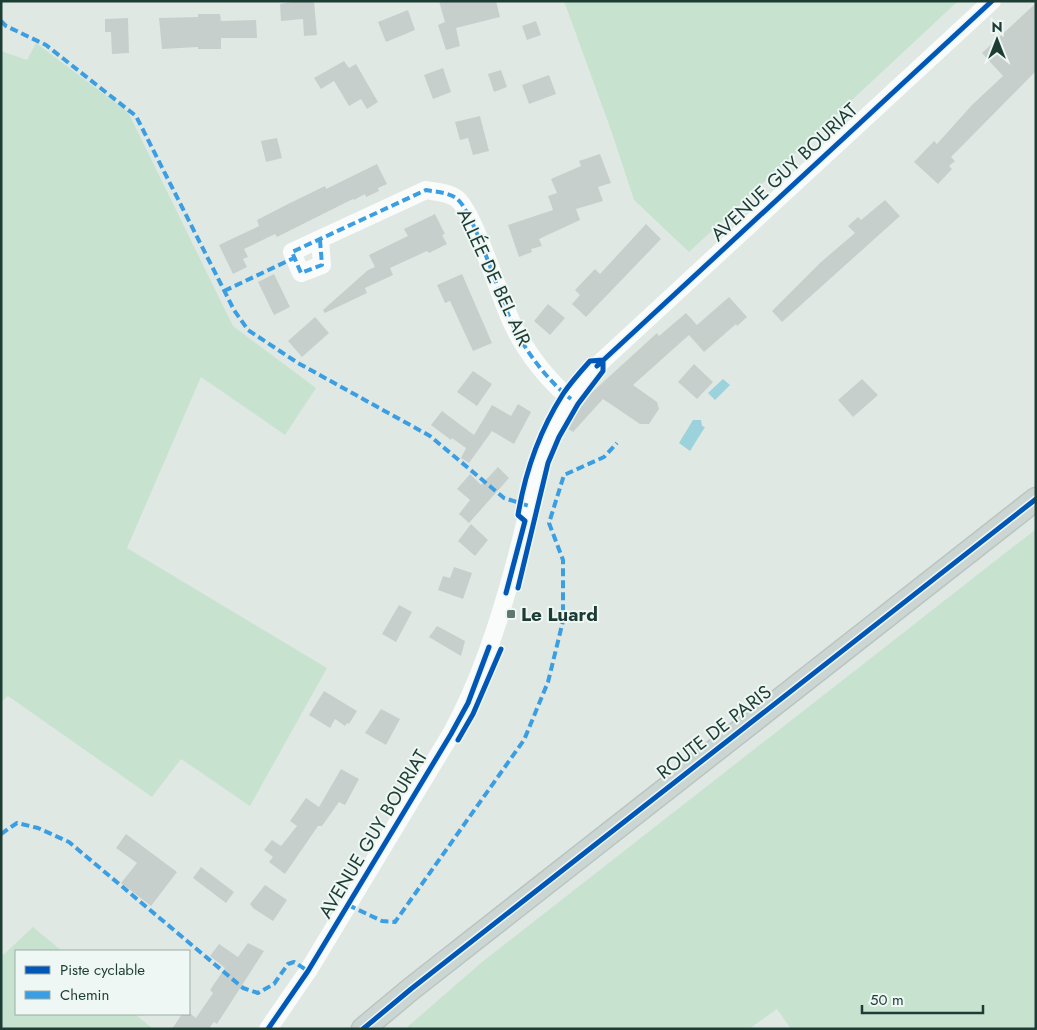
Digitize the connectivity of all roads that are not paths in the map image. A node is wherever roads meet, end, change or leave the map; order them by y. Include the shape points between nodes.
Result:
1 (992, 1) edge
2 (320, 240) dead end
3 (571, 399) junction
4 (1036, 498) edge
5 (411, 989) junction
6 (268, 1029) edge
7 (352, 1029) edge
8 (363, 1029) edge

1 - 3 street, AVENUE GUY BOURIAT via 603,360
2 - 3 street, ALLÉE DE BEL AIR via 426,190 457,198 470,217 514,327 534,360
3 - 6 street, AVENUE GUY BOURIAT via 542,458 506,593 468,703 308,971
4 - 5 main road, ROUTE DE PARIS
5 - 7 main road, ROUTE DE PARIS
5 - 8 main road, ROUTE DE PARIS

